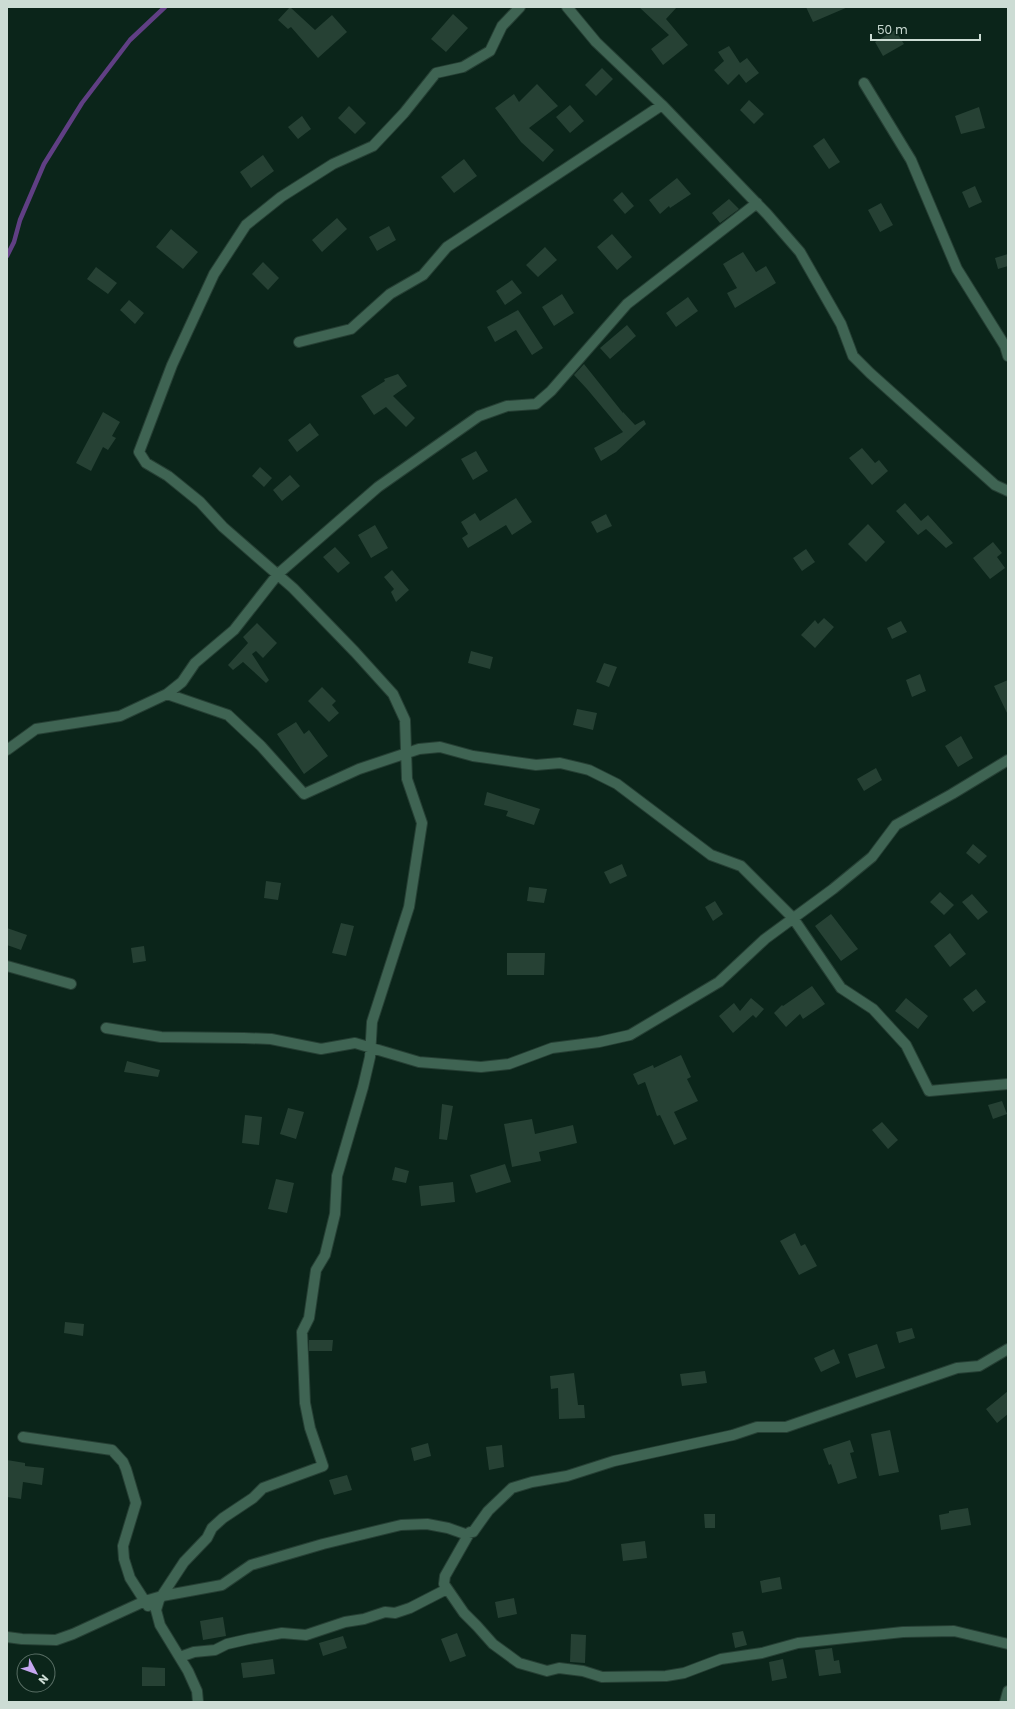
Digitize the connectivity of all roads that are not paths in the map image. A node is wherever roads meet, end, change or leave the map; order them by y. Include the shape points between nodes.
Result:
1 (520, 7) edge
2 (568, 7) edge
3 (864, 83) dead end
4 (662, 105) junction
5 (757, 203) junction
6 (299, 342) dead end
7 (1008, 356) edge
8 (1008, 491) edge
9 (278, 574) junction
10 (168, 694) junction
11 (7, 750) edge
12 (407, 753) junction
13 (1008, 760) edge
14 (793, 918) junction
15 (7, 966) edge
16 (71, 984) dead end
17 (106, 1028) dead end
18 (370, 1047) junction
19 (1008, 1084) edge
20 (1008, 1349) edge
21 (23, 1437) dead end
22 (470, 1532) junction
23 (447, 1589) junction
24 (162, 1596) junction
25 (145, 1602) junction
26 (160, 1625) junction
27 (7, 1637) edge
28 (1008, 1644) edge
29 (180, 1657) junction
30 (1008, 1691) edge
31 (198, 1702) edge
32 (1005, 1702) edge

1 - 9 street via 502,26 490,51 463,67 436,73 373,146 333,164 281,197 246,225 214,274 172,365 139,452 146,463 168,476 200,502 224,527
2 - 4 street via 596,42
3 - 7 street via 911,160 958,269 1006,346
4 - 5 street
4 - 6 street via 448,247 423,275 390,294 351,328
5 - 8 street via 800,252 842,324 853,356 995,484
5 - 9 street via 626,304 551,391 536,404 507,406 479,416 378,487
9 - 10 street via 234,630 196,663 182,682
9 - 12 street via 393,694 405,720
10 - 11 street via 120,716 36,729
10 - 12 street via 228,715 261,746 304,794 359,769
12 - 14 street via 440,747 473,756 536,765 560,763 589,770 617,784 711,855 741,866
12 - 18 street via 407,779 422,823 409,907 372,1022
13 - 14 street via 896,825 872,857
14 - 18 street via 765,939 719,982 630,1035 552,1048 509,1064 481,1067 419,1062
14 - 19 street via 841,988 873,1008 906,1045 929,1091
15 - 16 street
17 - 18 street via 161,1037 271,1039 321,1049 355,1043
18 - 24 street via 363,1087 337,1176 336,1214 325,1255 316,1270 309,1318 302,1332 305,1404 323,1466 263,1488 223,1518 184,1562
20 - 22 street via 979,1366 957,1368 786,1427 757,1427 512,1488 488,1511 473,1532
21 - 25 street via 112,1450 123,1462 136,1503 123,1546 124,1558 130,1578
22 - 23 street via 445,1576 444,1584
22 - 24 street via 465,1534 427,1524 401,1525 251,1565 222,1584
23 - 28 street via 464,1613 493,1644 519,1663 546,1671 559,1668 602,1677 666,1676 684,1673 721,1659 762,1653 798,1643 903,1632 954,1631
23 - 29 street via 395,1613 385,1612 306,1635 282,1633 249,1639 227,1644 215,1650 194,1652
24 - 25 street
24 - 26 street via 156,1610
25 - 26 street
25 - 27 street via 56,1640 22,1640
26 - 29 street
29 - 31 street via 197,1692
30 - 32 street

